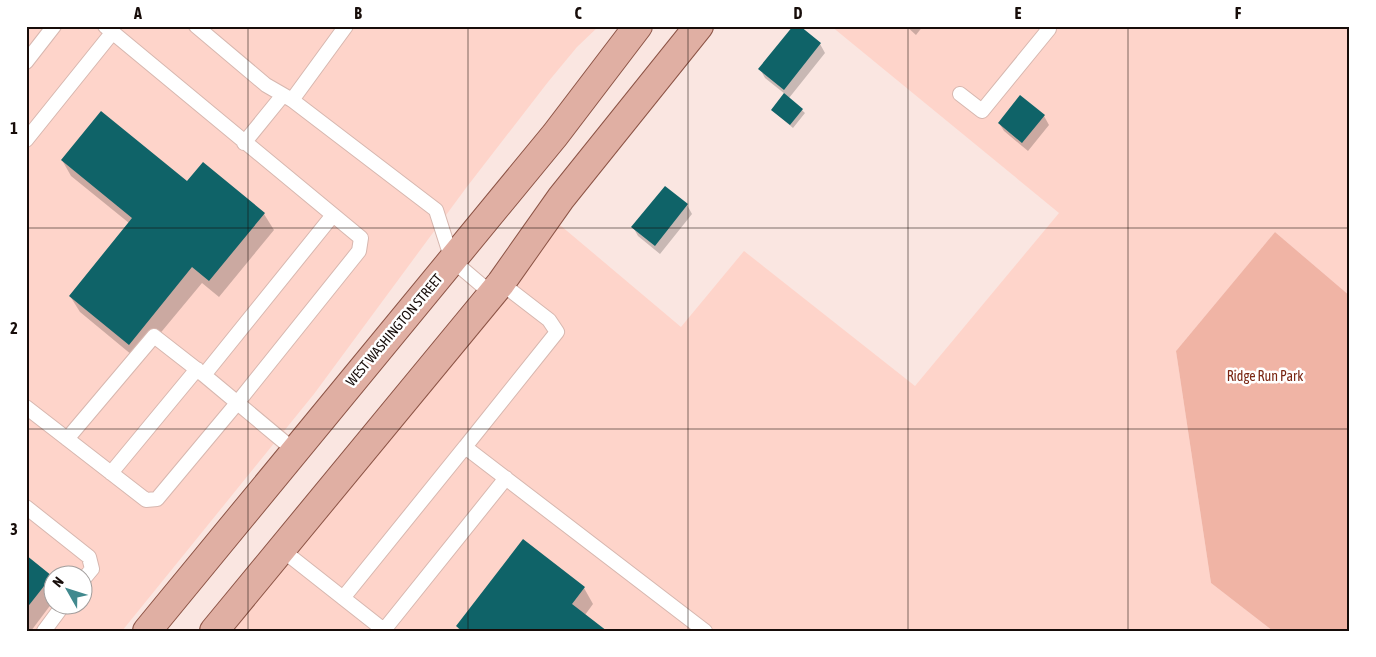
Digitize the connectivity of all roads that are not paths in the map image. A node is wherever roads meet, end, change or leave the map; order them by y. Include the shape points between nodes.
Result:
1 (54, 26) edge
2 (196, 26) edge
3 (346, 26) edge
4 (638, 26) edge
5 (699, 26) edge
6 (1046, 26) edge
7 (109, 29) edge
8 (26, 62) edge
9 (960, 94) dead end
10 (287, 98) junction
11 (26, 140) edge
12 (244, 143) junction
13 (333, 215) junction
14 (452, 260) junction
15 (497, 288) junction
16 (200, 372) junction
17 (238, 402) junction
18 (26, 407) edge
19 (67, 438) junction
20 (465, 447) junction
21 (295, 450) junction
22 (111, 473) junction
23 (506, 478) junction
24 (26, 507) edge
25 (281, 549) junction
26 (91, 564) edge
27 (343, 598) junction
28 (57, 614) edge
29 (385, 630) edge
30 (44, 631) edge
31 (147, 631) edge
32 (214, 631) edge
33 (705, 631) edge

1 - 8 lane
2 - 10 lane via 266,85
3 - 10 lane
4 - 14 main road, WEST WASHINGTON STREET via 555,135
5 - 15 main road via 561,198
6 - 9 lane via 1049,29 982,111
7 - 11 lane
7 - 12 lane
10 - 12 lane
10 - 14 lane via 436,210
12 - 13 lane
13 - 16 lane
13 - 17 lane via 361,238 358,251
14 - 15 lane
14 - 21 main road, WEST WASHINGTON STREET
15 - 20 lane via 549,320 557,332
15 - 25 main road
16 - 17 lane
16 - 19 lane via 154,336
16 - 22 lane
17 - 21 lane
17 - 22 lane via 157,499 146,500
18 - 19 lane
19 - 22 lane
20 - 23 lane
20 - 27 lane
21 - 31 main road, WEST WASHINGTON STREET
23 - 29 lane
23 - 33 lane
24 - 26 lane via 89,557
25 - 27 lane
25 - 32 main road
27 - 29 lane
28 - 30 lane

